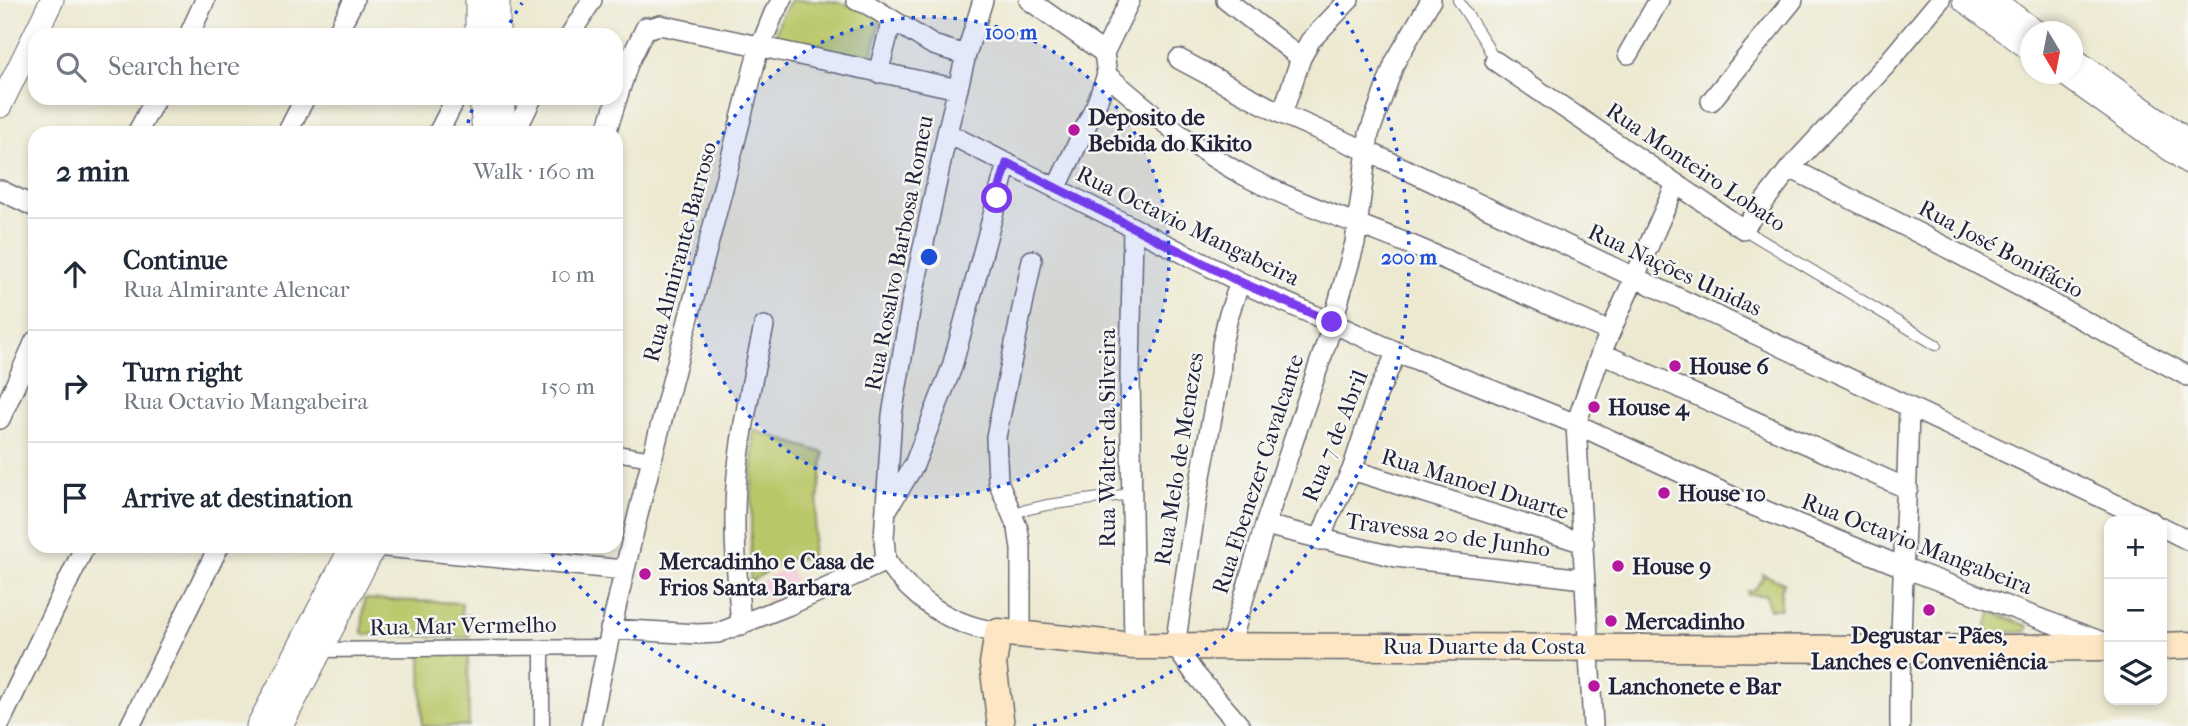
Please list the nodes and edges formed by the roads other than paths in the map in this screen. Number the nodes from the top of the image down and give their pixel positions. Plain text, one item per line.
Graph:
1 (52, 0) edge
2 (205, 0) edge
3 (354, 0) edge
4 (477, 0) edge
5 (499, 0) edge
6 (592, 0) edge
7 (782, 0) edge
8 (856, 0) edge
9 (983, 0) edge
10 (1028, 0) edge
11 (1130, 0) edge
12 (1226, 0) edge
13 (1349, 0) edge
14 (1431, 0) edge
15 (1458, 0) edge
16 (1660, 0) edge
17 (1793, 0) edge
18 (1940, 0) edge
19 (1964, 0) edge
20 (1993, 0) edge
21 (892, 20) junction
22 (2021, 21) edge
23 (38, 28) edge
24 (192, 28) edge
25 (340, 28) edge
26 (477, 28) edge
27 (498, 28) edge
28 (574, 28) edge
29 (2020, 41) edge
30 (760, 48) junction
31 (28, 49) edge
32 (1104, 53) junction
33 (1628, 54) dead end
34 (966, 55) junction
35 (1301, 58) junction
36 (1180, 59) dead end
37 (1495, 61) joint
38 (2083, 65) edge
39 (878, 73) junction
40 (1107, 75) junction
41 (623, 80) edge
42 (2079, 84) edge
43 (958, 89) junction
44 (1711, 101) dead end
45 (152, 105) edge
46 (301, 105) edge
47 (452, 105) edge
48 (482, 105) edge
49 (503, 105) edge
50 (529, 105) edge
51 (615, 105) edge
52 (0, 106) edge
53 (1282, 114) junction
54 (141, 126) edge
55 (291, 126) edge
56 (442, 126) edge
57 (483, 126) edge
58 (504, 126) edge
59 (519, 126) edge
60 (608, 126) edge
61 (947, 133) junction
62 (2188, 141) edge
63 (1367, 151) junction
64 (2188, 162) edge
65 (1007, 163) junction
66 (1790, 168) junction
67 (1676, 184) junction
68 (1056, 189) junction
69 (0, 190) edge
70 (28, 204) edge
71 (1358, 223) junction
72 (1133, 229) junction
73 (1743, 229) junction
74 (1032, 260) dead end
75 (1635, 279) junction
76 (1240, 282) junction
77 (1332, 322) junction
78 (764, 326) dead end
79 (1610, 332) junction
80 (1936, 345) dead end
81 (1397, 352) junction
82 (1601, 352) junction
83 (28, 357) edge
84 (2188, 376) edge
85 (1909, 407) junction
86 (0, 419) edge
87 (1576, 424) junction
88 (623, 454) edge
89 (652, 459) junction
90 (1352, 470) junction
91 (1908, 489) junction
92 (1131, 495) junction
93 (885, 512) junction
94 (1012, 513) junction
95 (2140, 516) edge
96 (1265, 525) junction
97 (2167, 530) edge
98 (1320, 540) junction
99 (2188, 540) edge
100 (1584, 544) junction
101 (82, 553) edge
102 (216, 553) edge
103 (348, 553) edge
104 (371, 553) edge
105 (448, 553) edge
106 (886, 561) junction
107 (1905, 568) junction
108 (624, 570) junction
109 (1584, 579) junction
110 (741, 625) junction
111 (1009, 634) junction
112 (608, 638) junction
113 (2104, 643) edge
114 (2104, 645) edge
115 (2188, 645) edge
116 (1134, 646) junction
117 (1175, 646) junction
118 (1230, 646) junction
119 (1587, 646) junction
120 (2167, 646) edge
121 (541, 648) junction
122 (1899, 649) junction
123 (320, 650) junction
124 (0, 723) edge
125 (130, 726) edge
126 (258, 726) edge
127 (281, 726) edge
128 (542, 726) edge
129 (592, 726) edge
130 (1001, 726) edge
131 (1240, 726) edge
132 (1593, 726) edge
133 (1900, 726) edge

1 - 23 street
2 - 24 street
3 - 25 street
4 - 26 street
5 - 27 street
6 - 28 street
7 - 30 street, Rua Almirante Barroso
8 - 21 street
9 - 34 street, Rua Rosalvo Barbosa Romeu
10 - 32 street
11 - 32 street
12 - 35 street
13 - 35 street
14 - 63 street, Rua Ebenezer Cavalcante
15 - 37 lane, Rua Monteiro Lobato
16 - 33 street
17 - 44 street
18 - 66 street
19 - 29 street
20 - 22 street
21 - 34 street
21 - 39 street
30 - 39 street
30 - 41 street
30 - 89 street, Rua Almirante Barroso
31 - 52 street
32 - 40 street
34 - 43 street, Rua Rosalvo Barbosa Romeu
35 - 53 street
36 - 53 street, Rua Nações Unidas
37 - 67 street, Rua Monteiro Lobato
38 - 62 street
39 - 43 street
40 - 68 street
40 - 71 street
42 - 64 street
43 - 61 street, Rua Rosalvo Barbosa Romeu
45 - 54 street
46 - 55 street
47 - 56 street
48 - 57 street
49 - 58 street
50 - 59 street
51 - 60 street
53 - 63 street, Rua Nações Unidas
61 - 65 street, Rua Octavio Mangabeira
61 - 93 street, Rua Rosalvo Barbosa Romeu
63 - 71 street, Rua Ebenezer Cavalcante
63 - 75 street, Rua Nações Unidas
65 - 68 street, Rua Octavio Mangabeira
65 - 93 street
66 - 73 street
66 - 84 street, Rua José Bonifácio
67 - 73 street, Rua Monteiro Lobato
67 - 75 street
68 - 72 street, Rua Octavio Mangabeira
69 - 70 street
71 - 77 street, Rua Ebenezer Cavalcante
71 - 79 street
72 - 76 street, Rua Octavio Mangabeira
72 - 92 street, Rua Walter da Silveira
73 - 80 lane, Rua Monteiro Lobato
74 - 94 street
75 - 79 street
75 - 85 street, Rua Nações Unidas
76 - 77 street, Rua Octavio Mangabeira
76 - 117 street, Rua Melo de Menezes
77 - 81 street, Rua Octavio Mangabeira
77 - 96 street, Rua Ebenezer Cavalcante
78 - 110 street
79 - 82 street
81 - 87 street, Rua Octavio Mangabeira
81 - 90 street, Rua 7 de Abril
82 - 87 street
82 - 91 street
83 - 86 street
85 - 91 street
85 - 95 street, Rua Nações Unidas
87 - 100 street
87 - 107 street, Rua Octavio Mangabeira
88 - 89 street
89 - 108 street, Rua Almirante Barroso
90 - 98 street, Rua 7 de Abril
90 - 100 street, Rua Manoel Duarte
91 - 107 street
92 - 94 lane
92 - 116 street, Rua Walter da Silveira
93 - 106 street, Rua Rosalvo Barbosa Romeu
94 - 111 street
96 - 98 street, Travessa 20 de Junho
96 - 118 street, Rua Ebenezer Cavalcante
97 - 99 street
98 - 109 street, Travessa 20 de Junho
100 - 109 street
101 - 124 street
102 - 125 street
103 - 126 street
104 - 123 street
105 - 108 street
106 - 110 street
106 - 111 street, Rua Duarte da Costa
107 - 113 street, Rua Octavio Mangabeira
107 - 122 street
108 - 112 street, Rua Almirante Barroso
109 - 119 street
110 - 112 street
111 - 116 main road, Rua Duarte da Costa
111 - 130 main road
112 - 121 street, Rua Mar Vermelho
112 - 129 street, Rua Almirante Barroso
114 - 122 main road, Rua Duarte da Costa
115 - 120 main road
116 - 117 main road, Rua Duarte da Costa
117 - 118 main road, Rua Duarte da Costa
117 - 131 street
118 - 119 main road, Rua Duarte da Costa
119 - 122 main road, Rua Duarte da Costa
119 - 132 street
121 - 123 street, Rua Mar Vermelho
121 - 128 street
122 - 133 street
123 - 127 street

